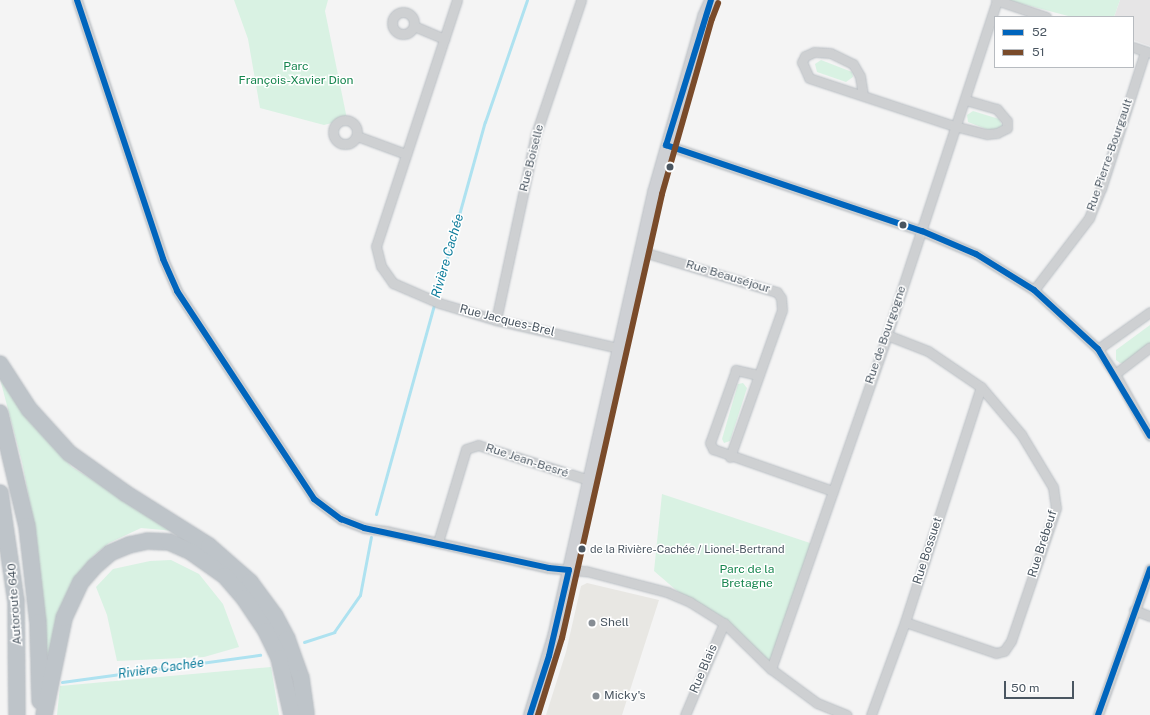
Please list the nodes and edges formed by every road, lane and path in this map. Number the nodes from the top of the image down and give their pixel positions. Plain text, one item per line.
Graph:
1 (76, 0) edge
2 (457, 0) edge
3 (582, 0) edge
4 (710, 0) edge
5 (997, 0) edge
6 (1043, 16) edge
7 (414, 26) dead end
8 (444, 38) junction
9 (1134, 47) edge
10 (1147, 52) edge
11 (863, 95) junction
12 (965, 100) junction
13 (954, 126) junction
14 (356, 136) dead end
15 (666, 145) junction
16 (406, 154) junction
17 (922, 231) junction
18 (640, 250) junction
19 (1034, 290) junction
20 (1150, 312) edge
21 (496, 320) junction
22 (887, 335) junction
23 (618, 348) junction
24 (1150, 348) edge
25 (1098, 349) junction
26 (0, 364) edge
27 (1115, 374) junction
28 (758, 375) junction
29 (981, 386) junction
30 (0, 413) edge
31 (1150, 436) edge
32 (730, 457) junction
33 (589, 480) junction
34 (833, 491) junction
35 (0, 493) edge
36 (438, 542) junction
37 (1150, 568) edge
38 (569, 570) junction
39 (1134, 610) junction
40 (1150, 616) edge
41 (905, 622) junction
42 (724, 623) junction
43 (772, 669) junction
44 (1102, 714) edge
45 (17, 715) edge
46 (40, 715) edge
47 (44, 715) edge
48 (292, 715) edge
49 (306, 715) edge
50 (530, 715) edge
51 (685, 715) edge
52 (847, 715) edge
53 (871, 715) edge

1 - 36 street
2 - 8 street, Rue Jacques-Brel
3 - 21 street, Rue Boiselle
4 - 15 street
5 - 6 street
5 - 12 street, Rue de Bourgogne
7 - 8 street
8 - 16 street, Rue Jacques-Brel
9 - 10 street
10 - 19 street, Rue Pierre-Bourgault
11 - 11 street
11 - 13 street
12 - 13 street, Rue de Bourgogne
12 - 13 street
13 - 17 street, Rue de Bourgogne
14 - 16 street
15 - 17 street
15 - 18 street
16 - 21 street, Rue Jacques-Brel
17 - 19 street
17 - 22 street, Rue de Bourgogne
18 - 23 street
18 - 28 street, Rue Beauséjour
19 - 25 street
20 - 25 street
21 - 23 street, Rue Jacques-Brel
22 - 29 street, Rue Brébeuf
22 - 34 street, Rue de Bourgogne
23 - 33 street
24 - 27 street
25 - 27 street
26 - 49 highway
27 - 31 street
28 - 32 street, Rue Beauséjour
28 - 32 street
29 - 41 street, Rue Bossuet
29 - 41 street, Rue Brébeuf
30 - 46 highway
32 - 34 street
33 - 36 street, Rue Jean-Besré
33 - 38 street
34 - 43 street, Rue de Bourgogne
35 - 45 highway, Autoroute 640
36 - 38 street
37 - 39 street
38 - 42 street
38 - 50 street
39 - 40 street
39 - 44 street
41 - 53 street, Rue Bossuet
42 - 43 street
42 - 51 street, Rue Blais
43 - 52 street
47 - 48 highway

